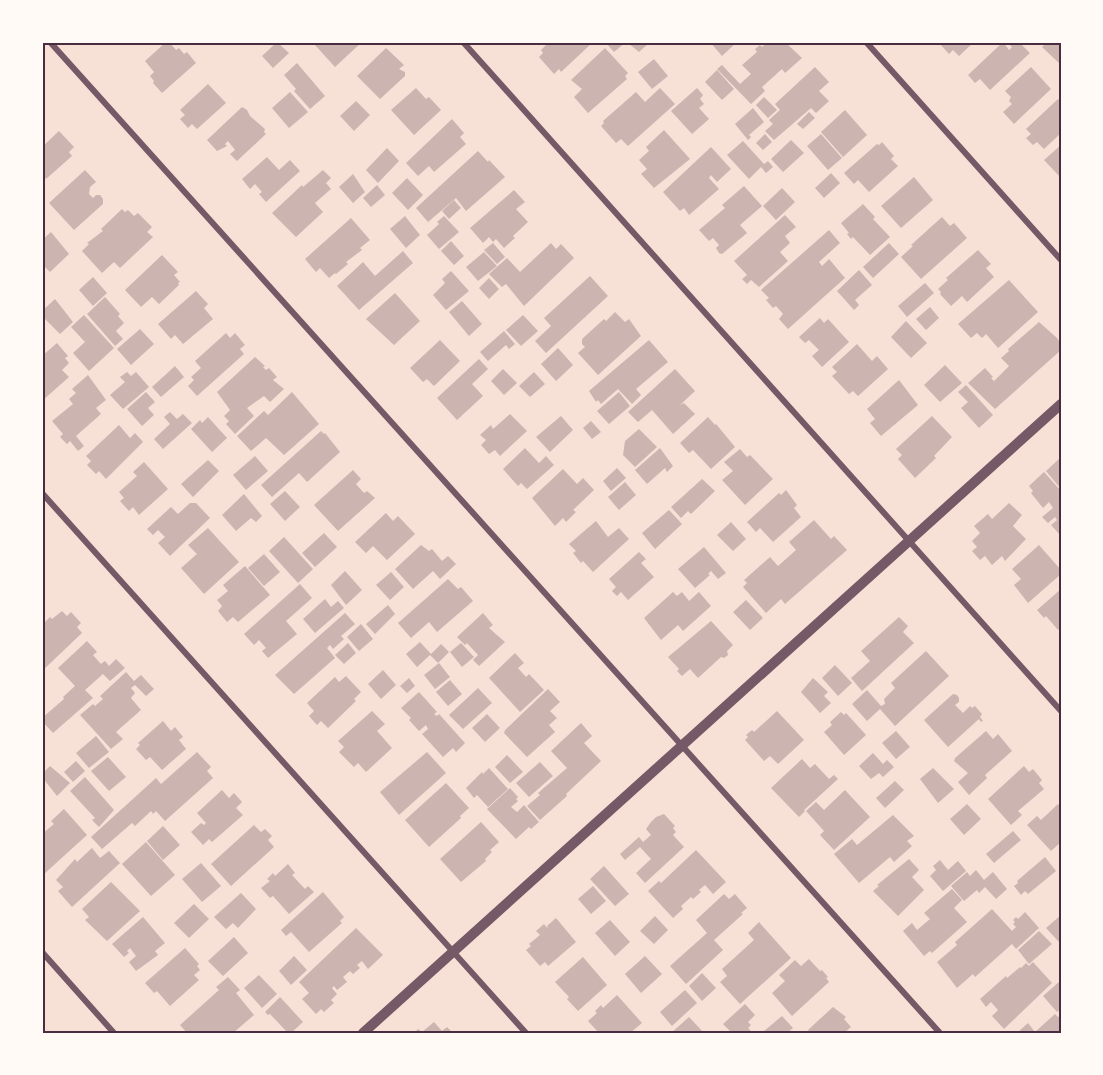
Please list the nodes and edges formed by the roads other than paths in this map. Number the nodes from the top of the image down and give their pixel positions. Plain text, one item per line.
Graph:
1 (51, 42) edge
2 (463, 42) edge
3 (866, 42) edge
4 (1061, 260) edge
5 (1061, 404) edge
6 (42, 493) edge
7 (909, 540) junction
8 (1061, 711) edge
9 (683, 746) junction
10 (42, 952) edge
11 (452, 952) junction
12 (114, 1033) edge
13 (363, 1033) edge
14 (526, 1033) edge
15 (940, 1033) edge

1 - 9 street
2 - 7 street
3 - 4 street
5 - 7 street
6 - 11 street
7 - 8 street
7 - 9 street
9 - 11 street
9 - 15 street
10 - 12 street
11 - 13 street
11 - 14 street

